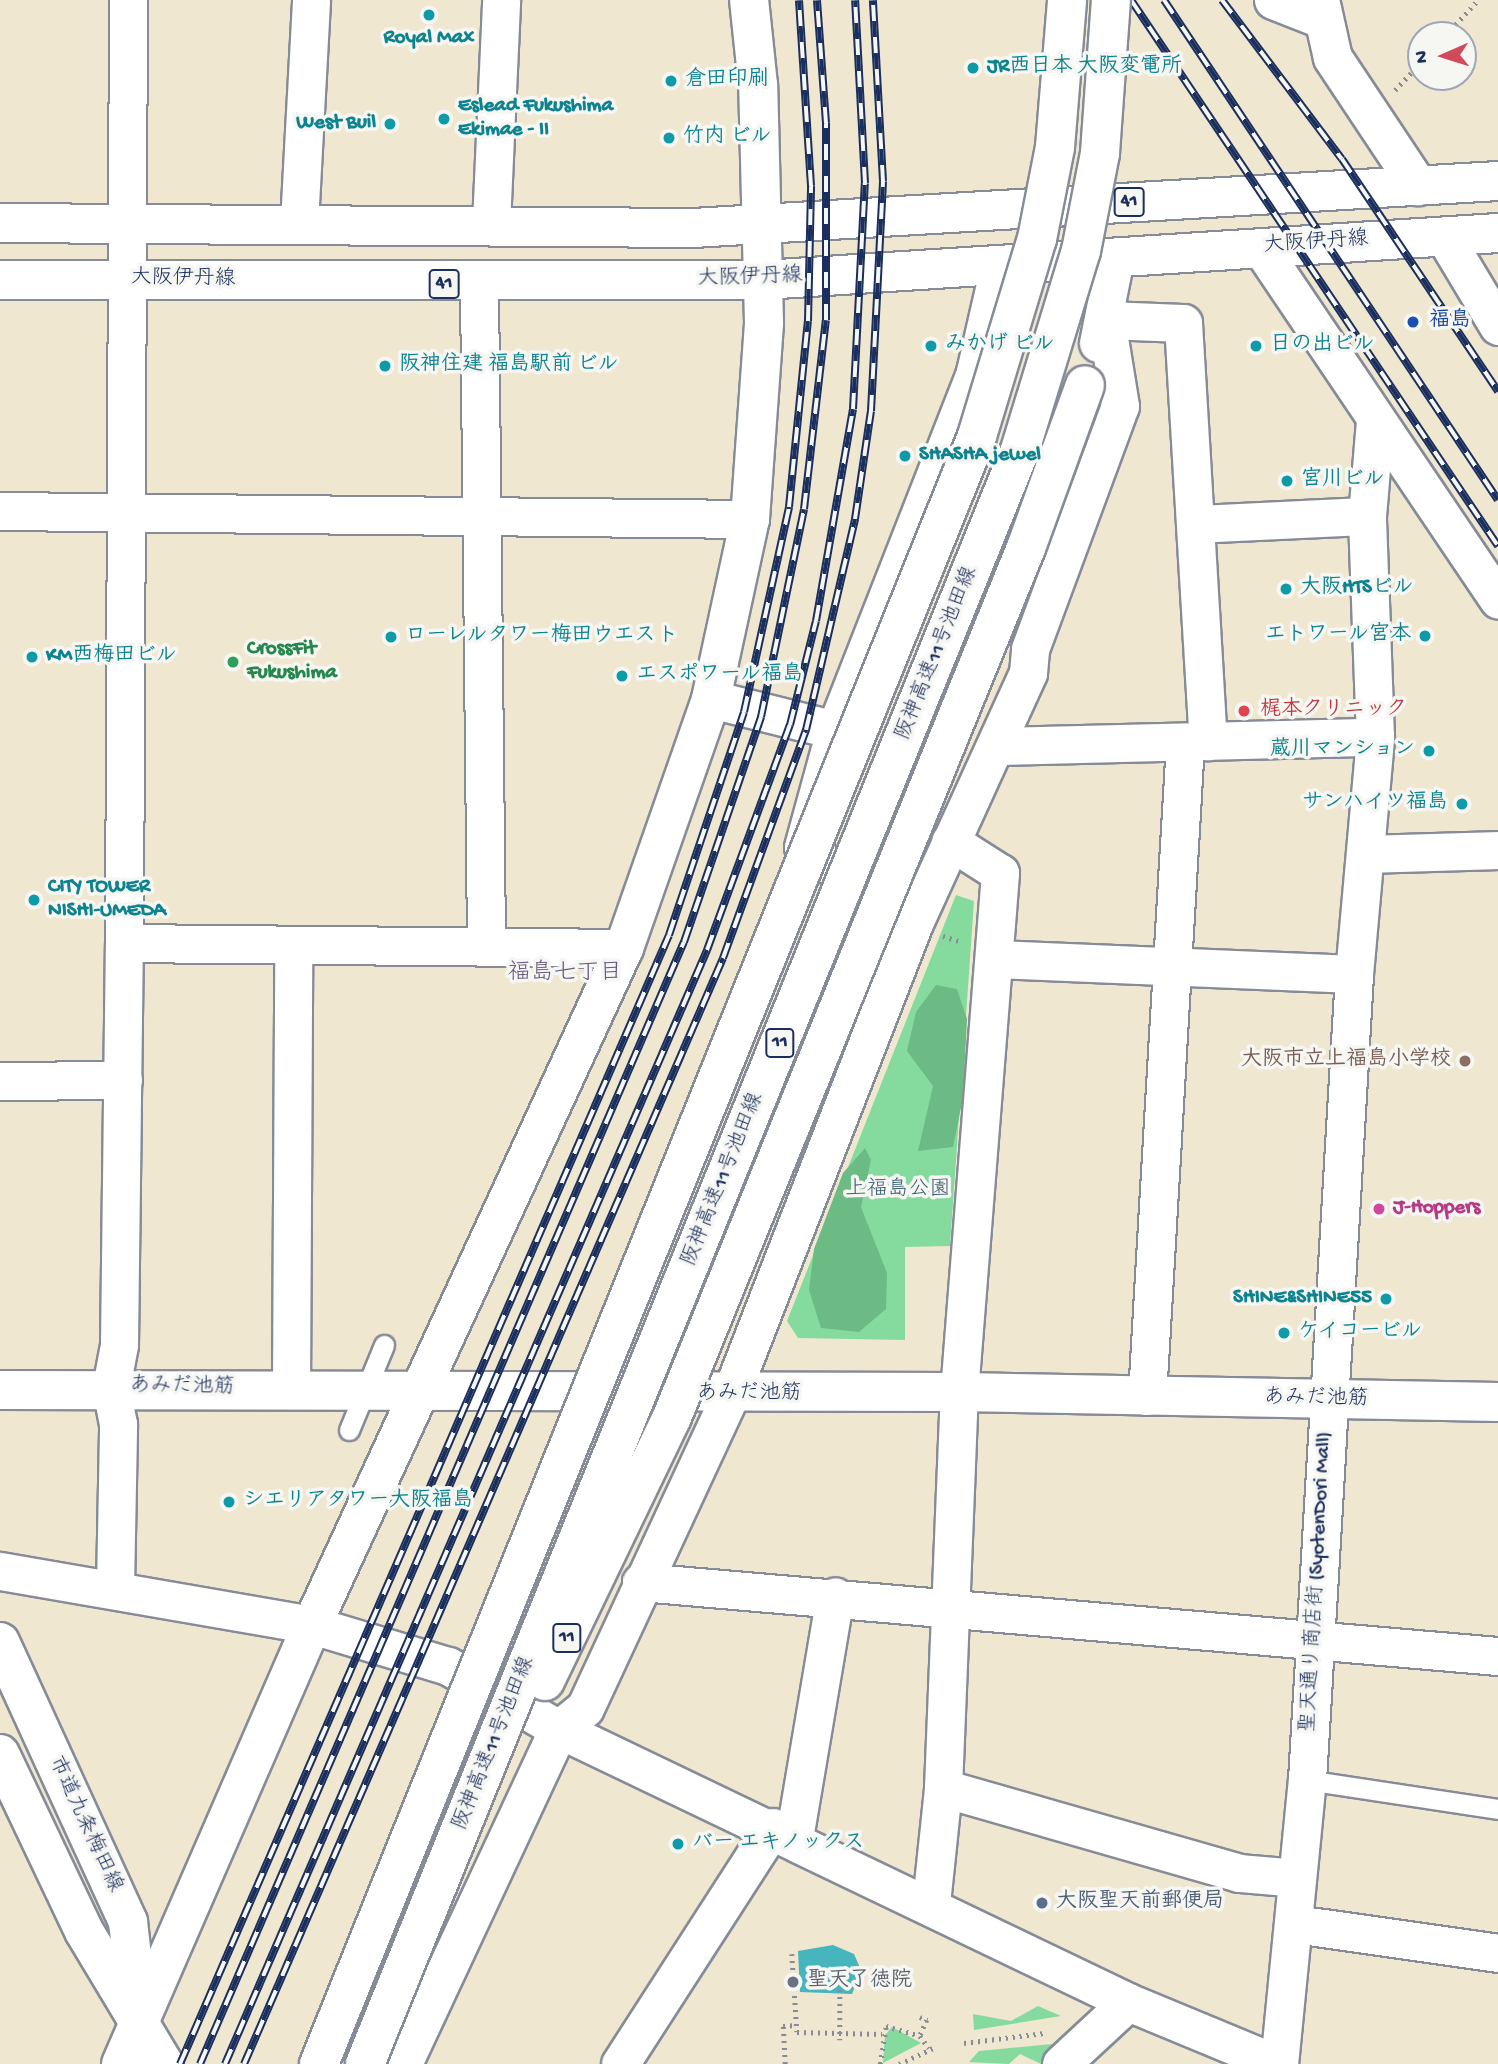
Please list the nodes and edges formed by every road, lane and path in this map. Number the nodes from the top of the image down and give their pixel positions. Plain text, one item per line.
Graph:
1 (128, 0) edge
2 (311, 0) edge
3 (501, 0) edge
4 (749, 0) edge
5 (1067, 0) edge
6 (1111, 0) edge
7 (1273, 0) edge
8 (1478, 0) edge
9 (1321, 9) edge
10 (1459, 21) edge
11 (1407, 78) edge
12 (1395, 91) dead end
13 (1498, 181) edge
14 (1418, 186) junction
15 (0, 223) edge
16 (299, 223) junction
17 (127, 224) junction
18 (491, 224) junction
19 (761, 225) junction
20 (1498, 233) edge
21 (1444, 236) junction
22 (1261, 248) junction
23 (1115, 258) junction
24 (999, 267) junction
25 (125, 279) junction
26 (0, 280) edge
27 (763, 280) junction
28 (479, 285) junction
29 (1106, 320) junction
30 (1498, 326) edge
31 (1085, 386) joint
32 (1375, 421) junction
33 (0, 511) edge
34 (127, 511) junction
35 (482, 514) junction
36 (1367, 516) junction
37 (750, 519) junction
38 (1196, 524) junction
39 (1498, 600) edge
40 (711, 699) junction
41 (835, 730) junction
42 (1375, 737) junction
43 (1196, 741) junction
44 (998, 746) junction
45 (950, 842) junction
46 (1498, 850) edge
47 (1367, 854) junction
48 (927, 929) junction
49 (124, 943) junction
50 (293, 945) junction
51 (486, 945) junction
52 (624, 948) junction
53 (982, 951) junction
54 (1171, 968) junction
55 (1354, 974) junction
56 (123, 1080) junction
57 (0, 1081) edge
58 (384, 1345) dead end
59 (111, 1387) junction
60 (0, 1390) edge
61 (291, 1390) junction
62 (367, 1391) junction
63 (419, 1392) junction
64 (958, 1392) junction
65 (730, 1395) junction
66 (1147, 1396) junction
67 (1328, 1401) junction
68 (1498, 1402) edge
69 (349, 1430) dead end
70 (0, 1571) edge
71 (640, 1582) junction
72 (115, 1587) junction
73 (835, 1596) junction
74 (952, 1613) junction
75 (312, 1625) junction
76 (1314, 1639) junction
77 (0, 1642) edge
78 (1498, 1656) edge
79 (559, 1729) junction
80 (0, 1754) edge
81 (1307, 1780) junction
82 (943, 1788) junction
83 (1498, 1809) edge
84 (783, 1832) junction
85 (451, 1852) junction
86 (1297, 1878) junction
87 (931, 1903) junction
88 (1295, 1924) junction
89 (1498, 1953) edge
90 (792, 1954) dead end
91 (840, 1976) dead end
92 (1128, 2002) junction
93 (139, 2017) junction
94 (920, 2017) dead end
95 (796, 2025) junction
96 (882, 2034) junction
97 (920, 2036) junction
98 (840, 2037) junction
99 (964, 2043) dead end
100 (1060, 2048) edge
101 (121, 2064) edge
102 (164, 2064) edge
103 (320, 2064) edge
104 (365, 2064) edge
105 (403, 2064) edge
106 (620, 2064) edge
107 (785, 2064) edge
108 (880, 2064) edge
109 (899, 2064) edge
110 (1279, 2064) edge

1 - 17 street
2 - 16 street
3 - 18 street
4 - 19 main road
5 - 103 main road, 阪神高速11号池田線 / 11, bridge
6 - 85 main road, 阪神高速11号池田線 / 11, bridge
7 - 9 street
8 - 10 path
9 - 14 main road
11 - 12 path
13 - 14 main road, 41
14 - 19 main road, 41
15 - 17 main road, 41
16 - 17 main road, 41
16 - 18 main road, 41
17 - 25 street
18 - 19 main road, 41
19 - 27 main road
20 - 21 main road, 大阪伊丹線 / 41
21 - 22 main road, 大阪伊丹線 / 41
21 - 30 street
22 - 23 main road, 大阪伊丹線 / 41
22 - 32 street
23 - 24 main road, 大阪伊丹線 / 41
23 - 29 street
24 - 27 main road, 大阪伊丹線 / 41
24 - 41 street
25 - 26 main road, 大阪伊丹線 / 41
25 - 28 main road, 大阪伊丹線 / 41
25 - 34 street
27 - 28 main road, 大阪伊丹線 / 41
27 - 37 main road
28 - 35 street
29 - 31 street
29 - 38 street
29 - 44 street
31 - 85 main road, 11, bridge
32 - 36 street
32 - 39 street
33 - 34 street
34 - 35 street
34 - 49 street
35 - 37 street
35 - 51 street
36 - 38 street
36 - 42 street
37 - 40 main road
38 - 43 street
40 - 41 street
40 - 52 main road
41 - 48 street
42 - 43 street
42 - 47 street
43 - 44 street
43 - 54 street
44 - 45 street
45 - 48 street
45 - 53 street
46 - 47 street
47 - 55 street, 聖天通り商店街 (SyotenDori Mall)
48 - 53 path
48 - 65 street
49 - 50 street
49 - 56 street
50 - 51 street
50 - 61 street
51 - 52 street
52 - 63 main road
53 - 54 street
53 - 64 street
54 - 55 street
54 - 66 street
55 - 67 street, 聖天通り商店街 (SyotenDori Mall)
56 - 57 street
56 - 59 street
58 - 62 lane
59 - 60 main road, あみだ池筋
59 - 61 main road, あみだ池筋
59 - 72 street
61 - 62 main road, あみだ池筋
62 - 63 main road, あみだ池筋
62 - 69 lane
63 - 65 main road, あみだ池筋
63 - 75 main road
64 - 65 main road, あみだ池筋
64 - 66 main road, あみだ池筋
64 - 74 street
65 - 71 street
66 - 67 main road, あみだ池筋
67 - 68 main road, あみだ池筋
67 - 76 street, 聖天通り商店街 (SyotenDori Mall)
70 - 72 street
71 - 73 street
71 - 79 street
72 - 75 street
73 - 74 street
73 - 84 street
74 - 76 street
74 - 82 street
75 - 79 street
75 - 93 main road
76 - 78 street
76 - 81 street, 聖天通り商店街 (SyotenDori Mall)
77 - 93 main road, 市道九条梅田線
79 - 84 street
79 - 105 main road
80 - 93 main road, 市道九条梅田線
81 - 83 lane
81 - 86 street, 聖天通り商店街 (SyotenDori Mall)
82 - 86 street
82 - 87 street
84 - 87 street
84 - 106 street
85 - 104 main road, 阪神高速11号池田線 / 11, bridge
86 - 88 street, 聖天通り商店街 (SyotenDori Mall)
87 - 92 street
88 - 89 street
88 - 110 street, 聖天通り商店街 (SyotenDori Mall)
90 - 95 path
91 - 98 path
92 - 100 street
92 - 110 street
93 - 101 main road
93 - 102 main road, 市道九条梅田線
94 - 97 path
95 - 98 path
95 - 107 path
96 - 97 path
96 - 98 path
96 - 108 path
97 - 109 path
99 - 100 path

